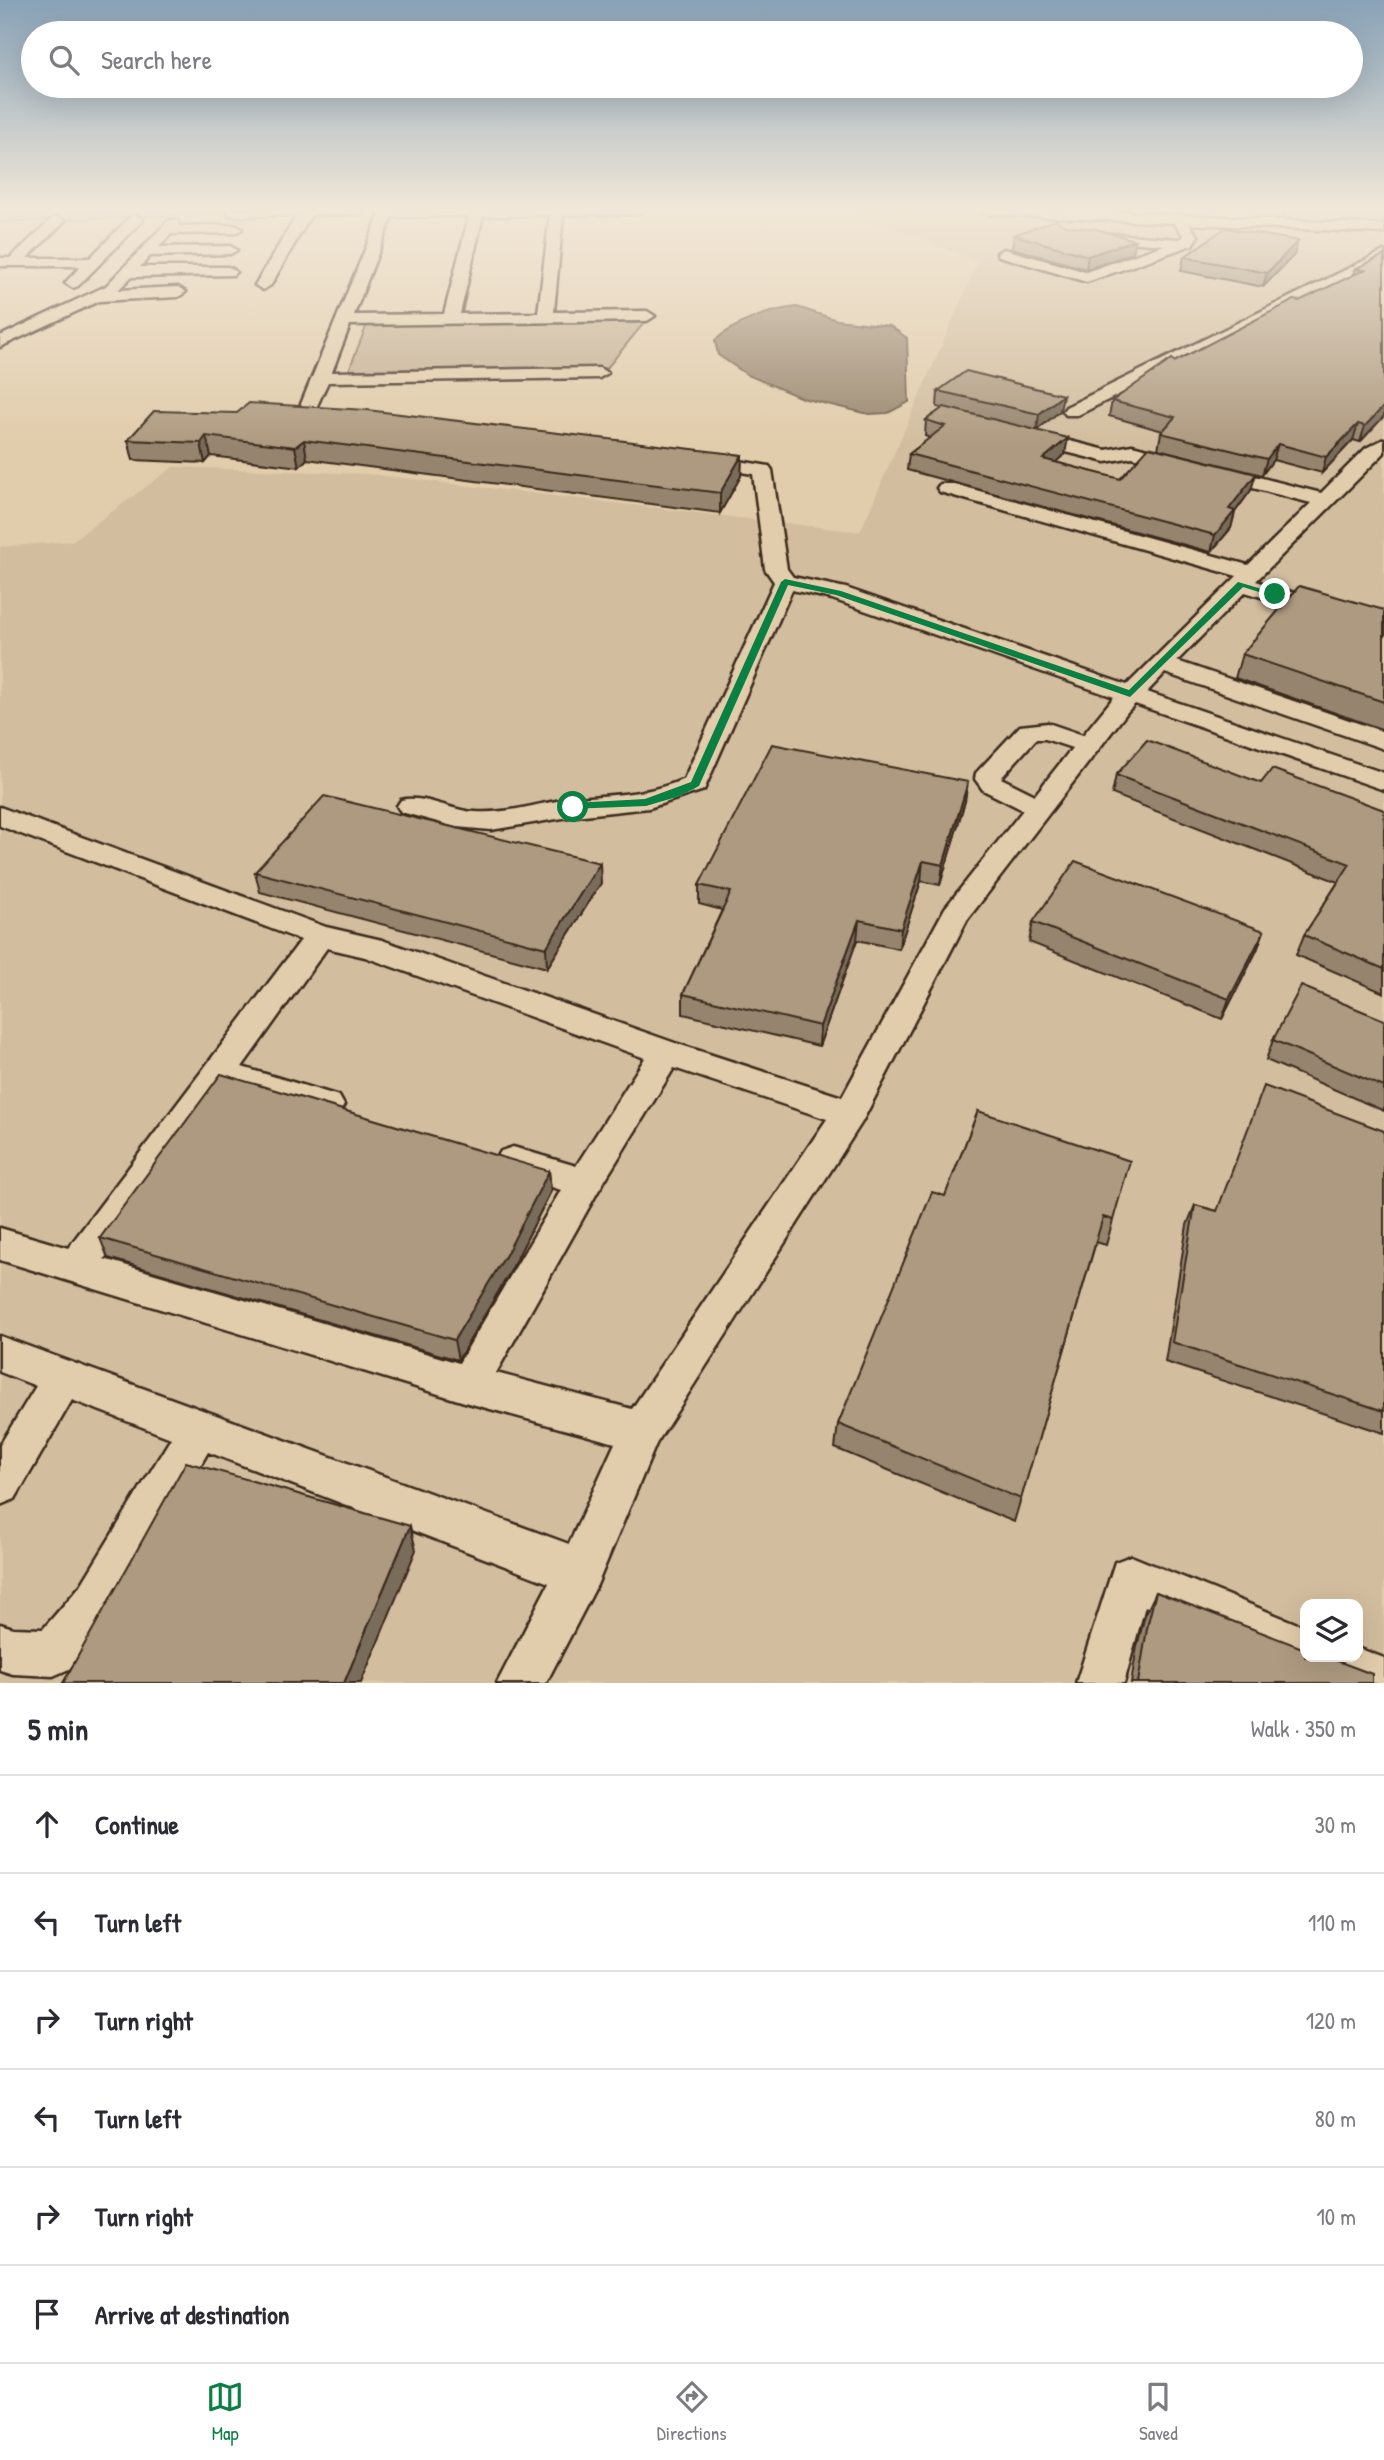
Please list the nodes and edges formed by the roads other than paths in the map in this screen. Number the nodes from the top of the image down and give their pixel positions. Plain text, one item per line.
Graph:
1 (111, 289) edge
2 (356, 289) edge
3 (458, 289) edge
4 (549, 289) edge
5 (1317, 289) edge
6 (178, 292) dead end
7 (89, 298) junction
8 (647, 316) dead end
9 (546, 317) junction
10 (451, 318) junction
11 (344, 320) junction
12 (0, 342) edge
13 (600, 373) dead end
14 (321, 377) junction
15 (1072, 411) dead end
16 (293, 417) edge
17 (1014, 433) edge
18 (1384, 445) edge
19 (678, 458) edge
20 (947, 488) dead end
21 (1324, 500) junction
22 (1246, 578) junction
23 (1308, 578) dead end
24 (785, 582) junction
25 (1289, 598) junction
26 (1384, 628) edge
27 (1161, 664) junction
28 (1125, 700) junction
29 (1384, 741) edge
30 (1088, 744) junction
31 (1384, 782) edge
32 (1384, 803) edge
33 (411, 806) dead end
34 (1039, 807) junction
35 (0, 816) edge
36 (320, 936) junction
37 (666, 1053) junction
38 (219, 1073) junction
39 (849, 1113) junction
40 (363, 1116) edge
41 (480, 1151) edge
42 (584, 1183) junction
43 (0, 1244) edge
44 (77, 1266) junction
45 (0, 1354) edge
46 (64, 1378) junction
47 (468, 1384) junction
48 (199, 1429) junction
49 (641, 1431) junction
50 (0, 1484) edge
51 (581, 1569) junction
52 (0, 1647) edge
53 (1300, 1648) edge
54 (1334, 1662) edge
55 (1384, 1682) edge
56 (521, 1683) edge
57 (1100, 1683) edge

1 - 7 street
2 - 11 street
3 - 10 street
4 - 9 street
5 - 15 street
6 - 7 street
7 - 12 street
8 - 9 street
9 - 10 street
10 - 11 street
11 - 14 street
13 - 14 street
14 - 16 street
17 - 21 street
18 - 21 street
19 - 24 street
20 - 22 street
21 - 22 street
22 - 25 street
22 - 27 street
23 - 25 street
24 - 28 street
24 - 33 street
25 - 26 street
27 - 28 street
27 - 29 street
28 - 30 street
28 - 31 street
28 - 32 street
30 - 34 street
30 - 34 street
34 - 39 street
35 - 36 street
36 - 37 street
36 - 38 street
37 - 39 street
37 - 42 street
38 - 40 street
38 - 44 street
39 - 49 street
41 - 42 street
42 - 47 street
43 - 44 street
44 - 47 street
45 - 46 street
46 - 48 street
46 - 50 street
47 - 49 street
48 - 51 street
48 - 52 street
49 - 51 street
51 - 56 street
53 - 57 street
54 - 55 street

